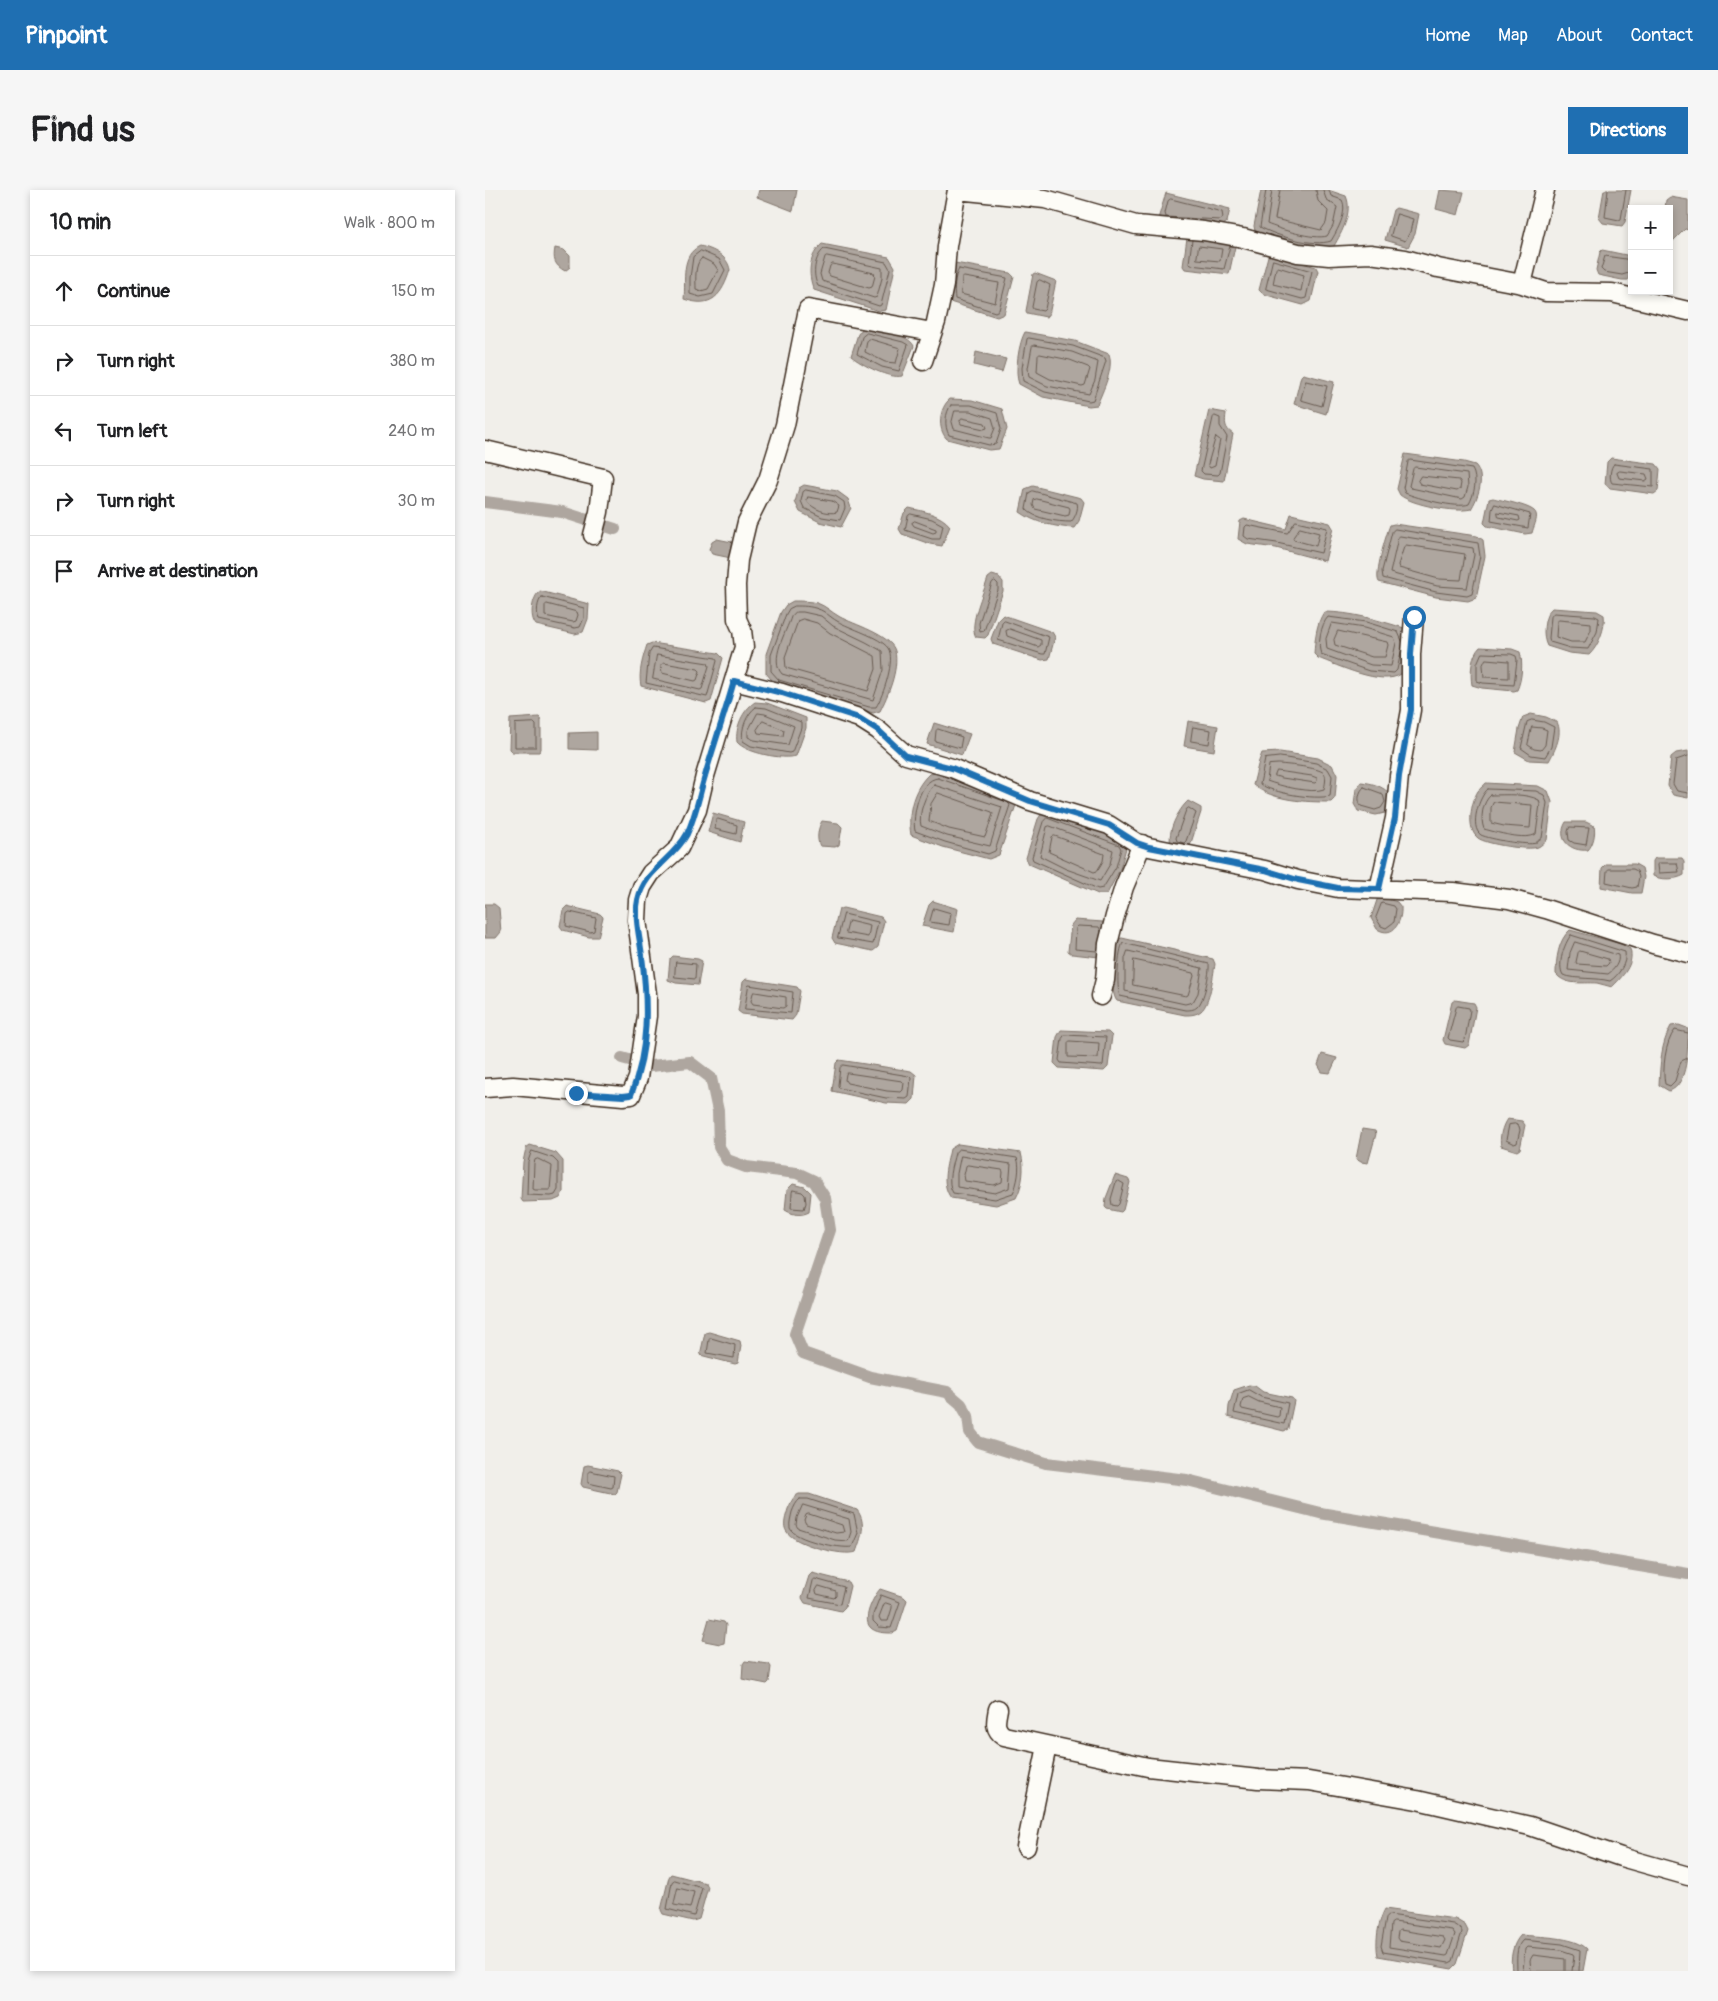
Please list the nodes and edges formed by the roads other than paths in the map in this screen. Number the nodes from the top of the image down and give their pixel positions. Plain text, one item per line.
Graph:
1 (1545, 190) edge
2 (1522, 284) junction
3 (1688, 311) edge
4 (932, 332) junction
5 (923, 361) dead end
6 (485, 450) edge
7 (593, 535) dead end
8 (1414, 617) dead end
9 (734, 681) junction
10 (1142, 844) junction
11 (1379, 889) junction
12 (1688, 952) edge
13 (1101, 996) dead end
14 (485, 1088) edge
15 (998, 1709) dead end
16 (1047, 1746) junction
17 (1026, 1847) dead end
18 (1688, 1876) edge

1 - 2 street
2 - 3 street
2 - 4 street
4 - 5 street
4 - 9 street
6 - 7 street
8 - 11 street
9 - 10 street
9 - 14 street
10 - 11 street
10 - 13 street
11 - 12 street
15 - 16 street
16 - 17 street
16 - 18 street

